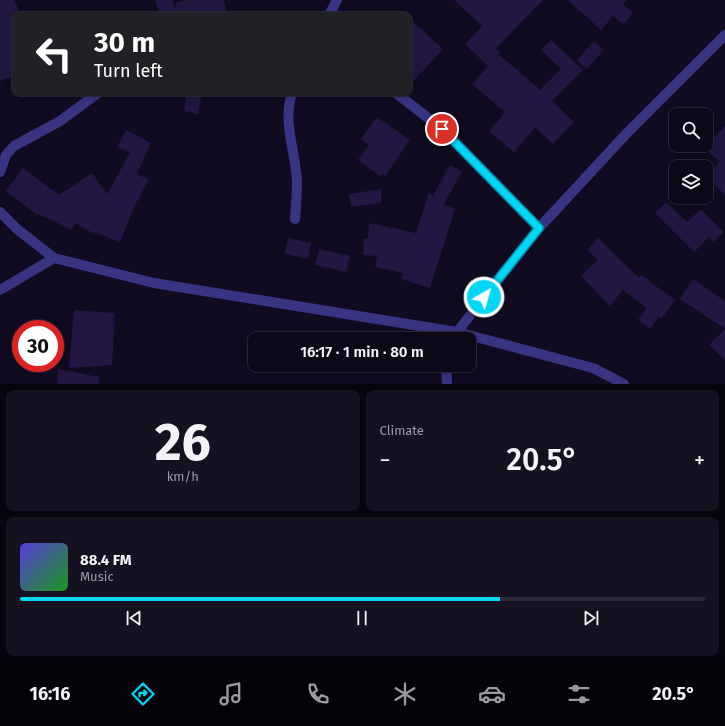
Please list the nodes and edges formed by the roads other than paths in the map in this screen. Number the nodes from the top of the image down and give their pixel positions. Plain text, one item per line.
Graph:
1 (337, 0) edge
2 (331, 12) edge
3 (725, 35) edge
4 (94, 96) edge
5 (291, 96) edge
6 (400, 96) edge
7 (0, 172) edge
8 (0, 212) edge
9 (295, 219) dead end
10 (539, 228) junction
11 (54, 258) junction
12 (0, 290) edge
13 (433, 332) edge
14 (457, 332) edge
15 (476, 337) edge
16 (446, 372) edge
17 (447, 384) edge
18 (624, 384) edge

1 - 2 street
3 - 10 street
4 - 7 street
5 - 9 street
6 - 10 street
8 - 11 street
10 - 14 street
11 - 12 street
11 - 13 street
15 - 18 street
16 - 17 street

